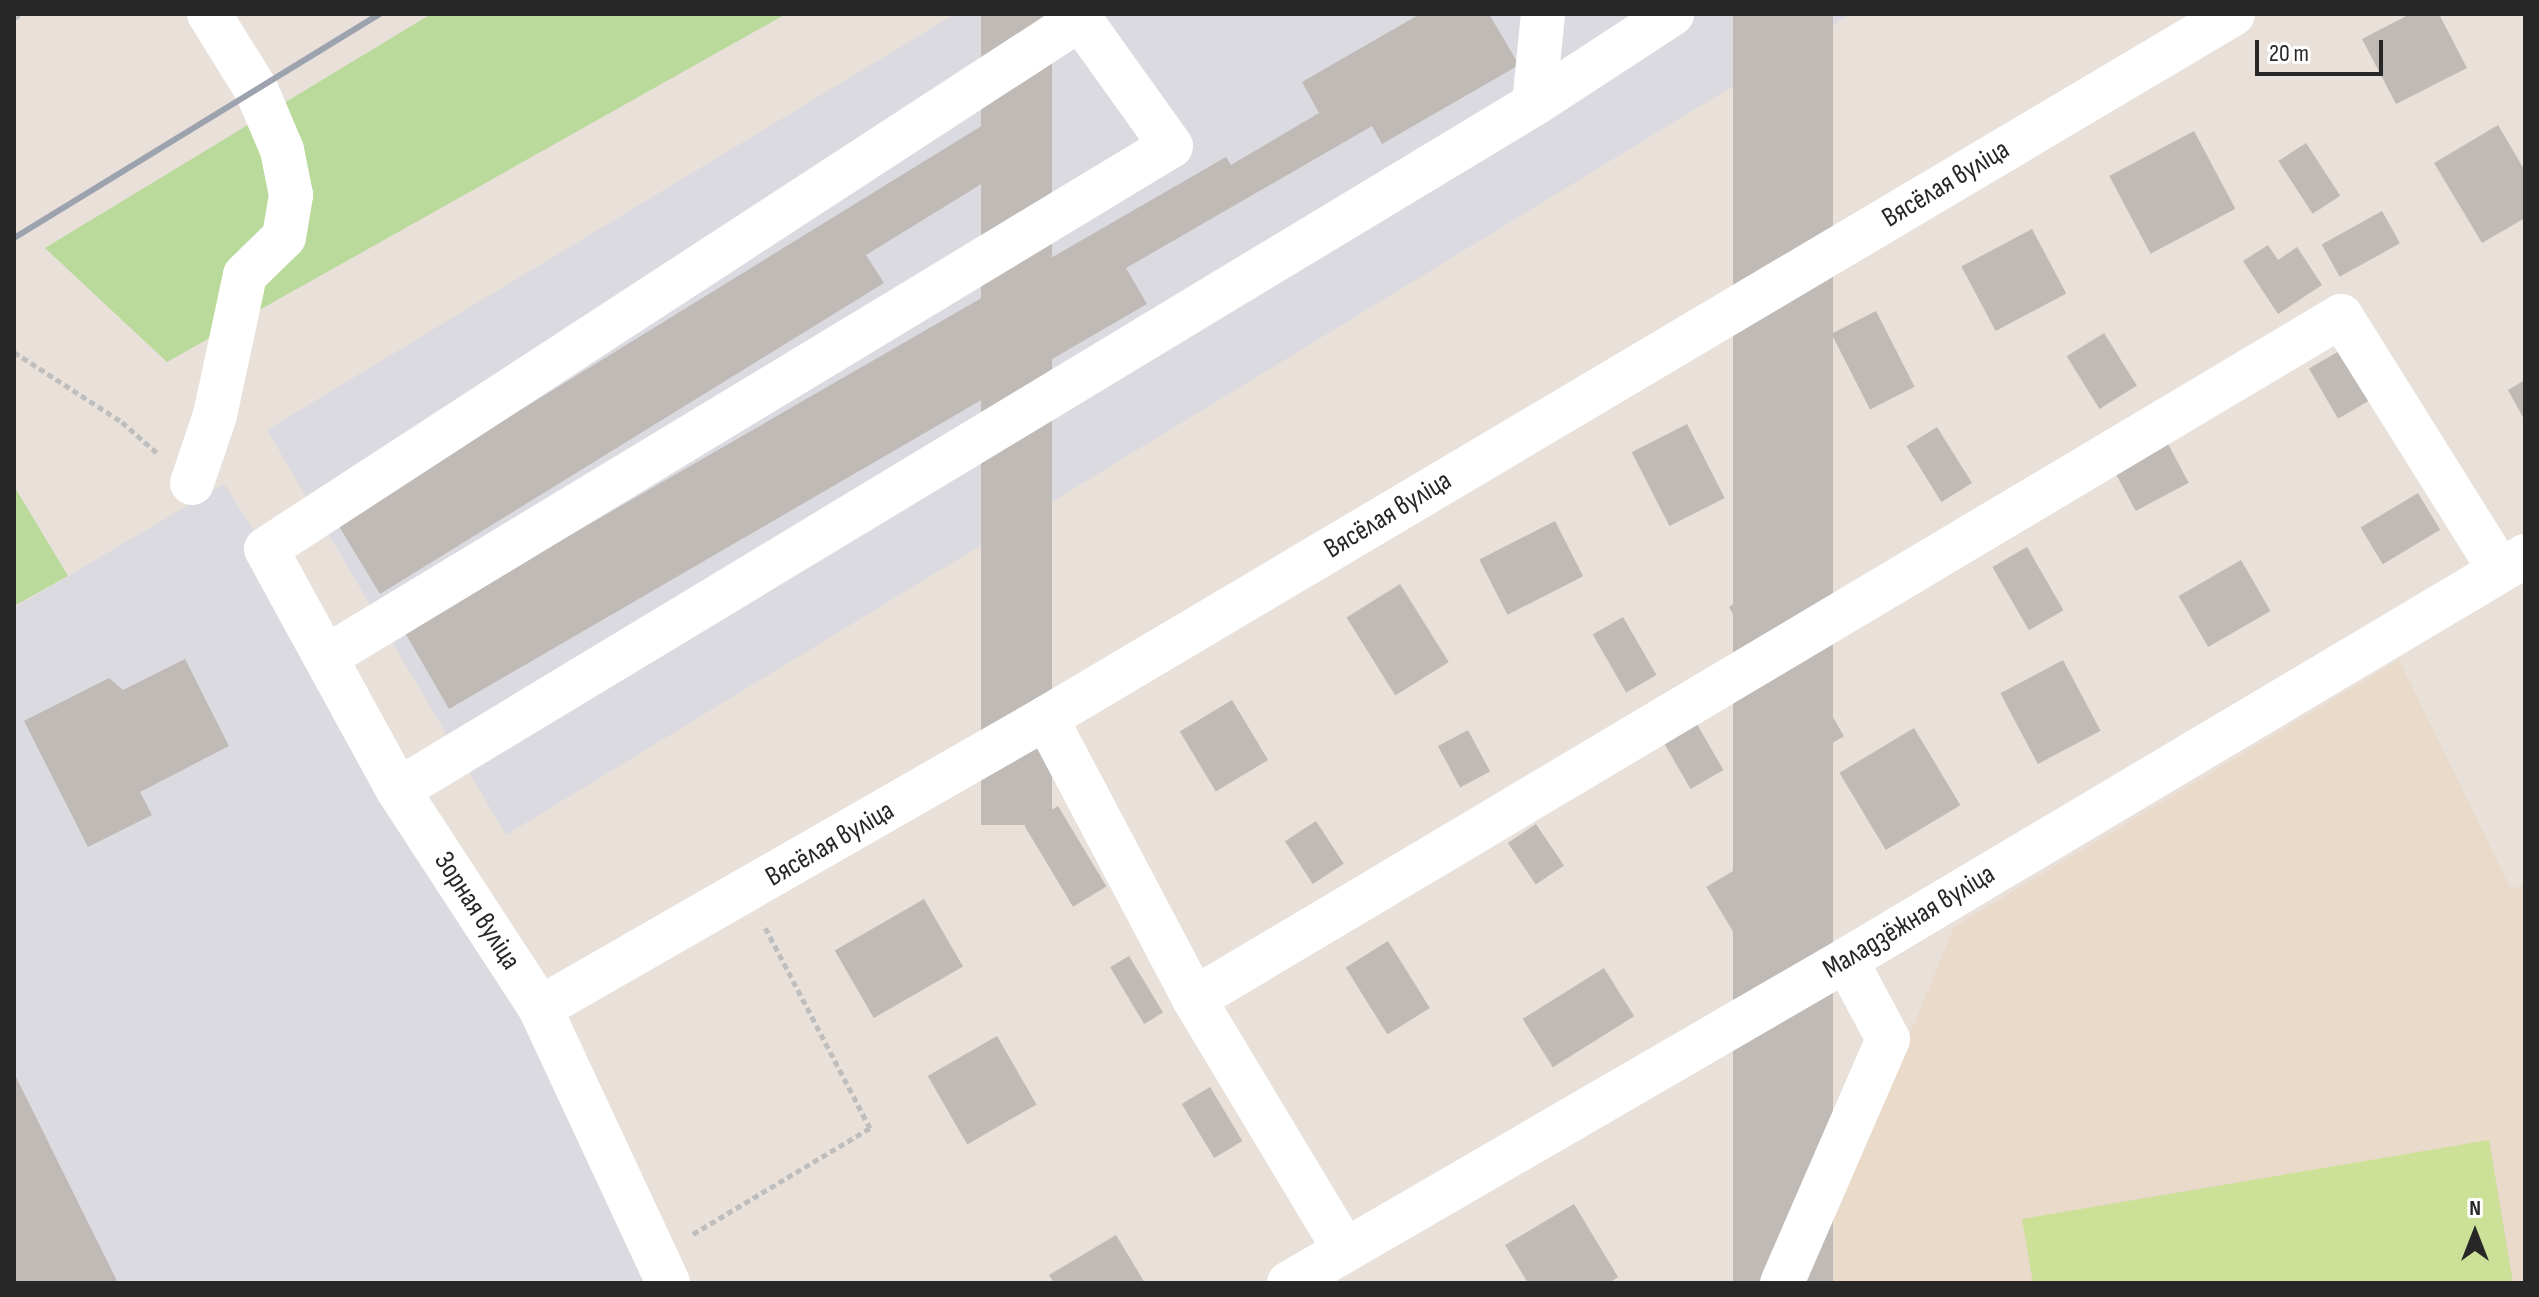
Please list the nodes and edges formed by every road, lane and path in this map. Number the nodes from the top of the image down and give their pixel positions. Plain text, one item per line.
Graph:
1 (21, 14) edge
2 (209, 14) edge
3 (1543, 14) edge
4 (1672, 14) edge
5 (2233, 14) edge
6 (1084, 16) edge
7 (14, 18) edge
8 (1534, 104) junction
9 (14, 352) edge
10 (192, 483) joint
11 (2512, 563) edge
12 (326, 657) junction
13 (1046, 718) junction
14 (398, 790) junction
15 (747, 893) junction
16 (1846, 960) junction
17 (1194, 999) junction
18 (540, 1008) junction
19 (1344, 1249) junction
20 (661, 1270) edge
21 (1289, 1283) edge
22 (1782, 1283) edge

1 - 7 path
2 - 10 street
3 - 8 street
4 - 8 street
5 - 13 street, Вясёлая вуліца
6 - 12 street, Зорная вуліца
6 - 12 street
8 - 14 street
9 - 10 path
11 - 16 street, Маладзёжная вуліца
11 - 17 street
12 - 14 street, Зорная вуліца
13 - 15 street, Вясёлая вуліца
13 - 17 street
14 - 18 street, Зорная вуліца
15 - 18 street, Вясёлая вуліца
15 - 20 path
16 - 19 street, Маладзёжная вуліца
16 - 22 street
17 - 19 street
18 - 20 street, Зорная вуліца
19 - 21 street, Маладзёжная вуліца

